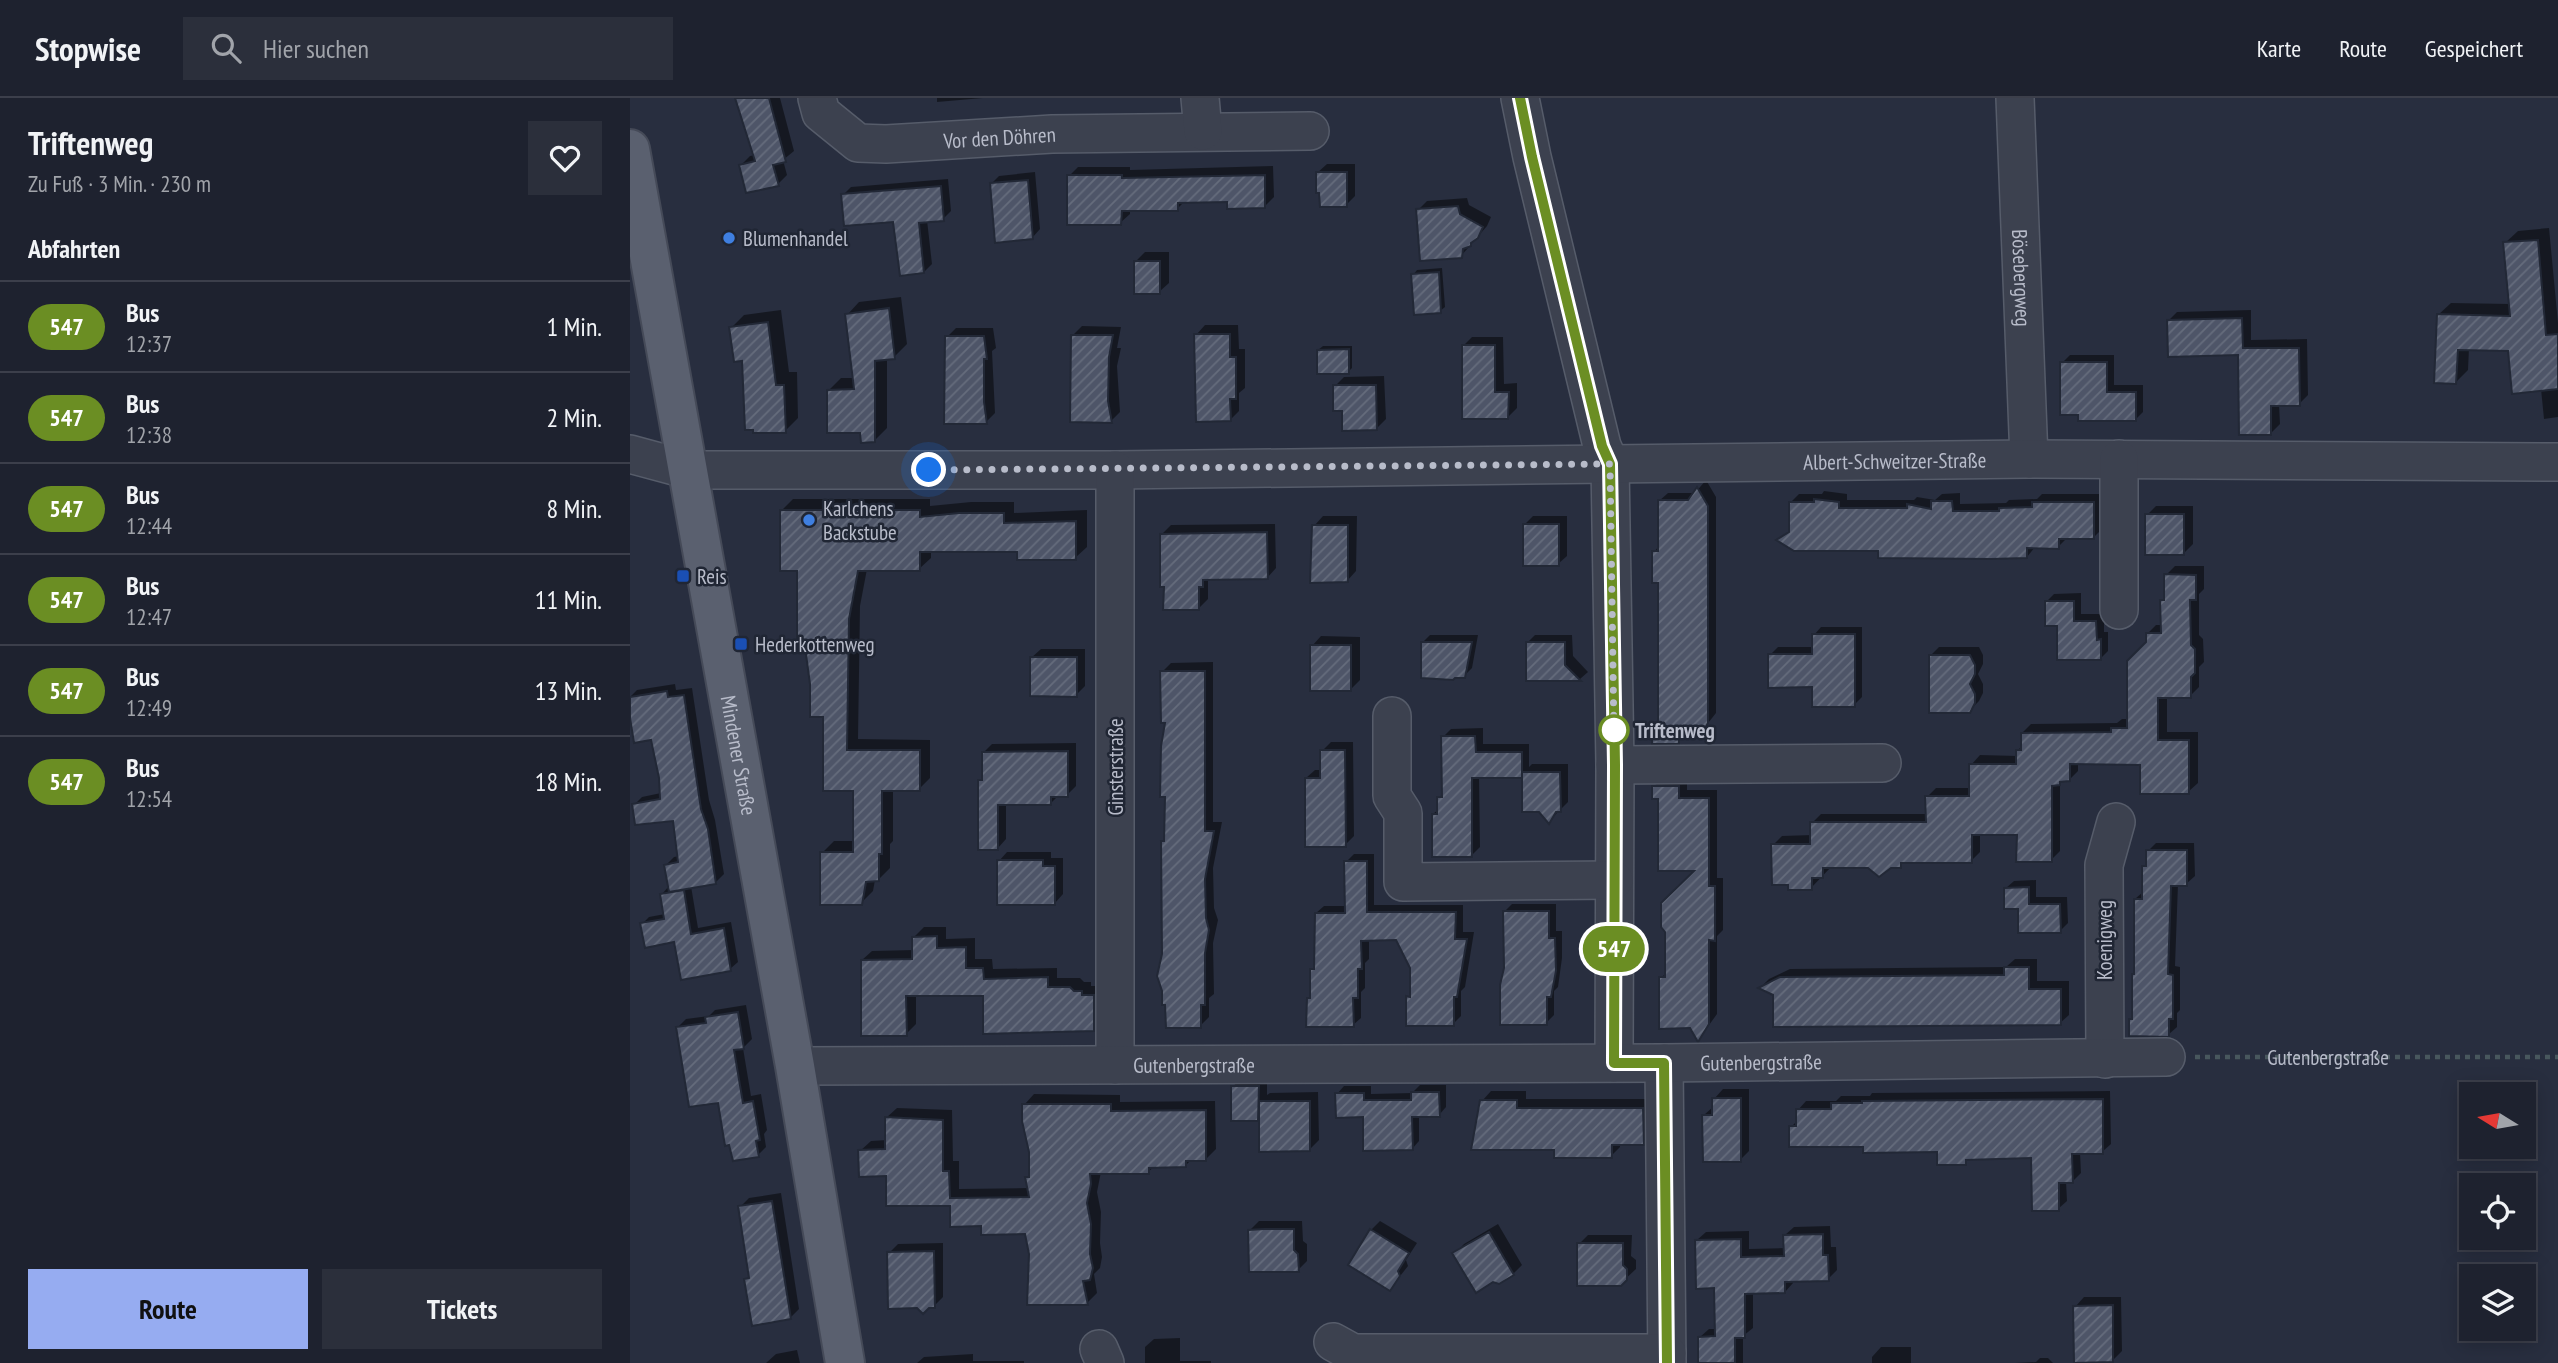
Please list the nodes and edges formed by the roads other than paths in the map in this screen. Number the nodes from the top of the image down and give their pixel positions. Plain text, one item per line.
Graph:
1 (817, 98) edge
2 (1520, 98) edge
3 (2015, 98) edge
4 (1201, 115) edge
5 (1310, 131) dead end
6 (630, 149) edge
7 (630, 454) edge
8 (2029, 459) junction
9 (2119, 459) junction
10 (2558, 462) edge
11 (1610, 464) junction
12 (689, 470) junction
13 (1115, 470) junction
14 (2119, 610) dead end
15 (1392, 716) dead end
16 (1882, 763) dead end
17 (1615, 765) junction
18 (2116, 822) dead end
19 (1614, 880) junction
20 (2166, 1057) road end
21 (2105, 1059) junction
22 (1614, 1063) junction
23 (1664, 1063) junction
24 (1115, 1065) junction
25 (795, 1066) junction
26 (1333, 1342) dead end
27 (1667, 1358) edge
28 (845, 1363) edge

1 - 4 street, Vor den Döhren
2 - 11 street
3 - 8 street, Bösebergweg
4 - 5 street, Vor den Döhren
6 - 12 main road, Mindener Straße
7 - 12 street
8 - 9 street, Albert-Schweitzer-Straße
8 - 11 street, Albert-Schweitzer-Straße
9 - 10 street, Albert-Schweitzer-Straße
9 - 14 street
11 - 13 street
11 - 17 street
12 - 13 street
12 - 25 main road, Mindener Straße
13 - 24 street, Ginsterstraße
15 - 19 street
16 - 17 street
17 - 19 street
18 - 21 street, Koenigweg
19 - 22 street
20 - 21 street, Gutenbergstraße
21 - 23 street, Gutenbergstraße
22 - 23 street, Gutenbergstraße
22 - 24 street, Gutenbergstraße
23 - 27 street
24 - 25 street, Gutenbergstraße
25 - 28 main road, Mindener Straße
26 - 27 street

